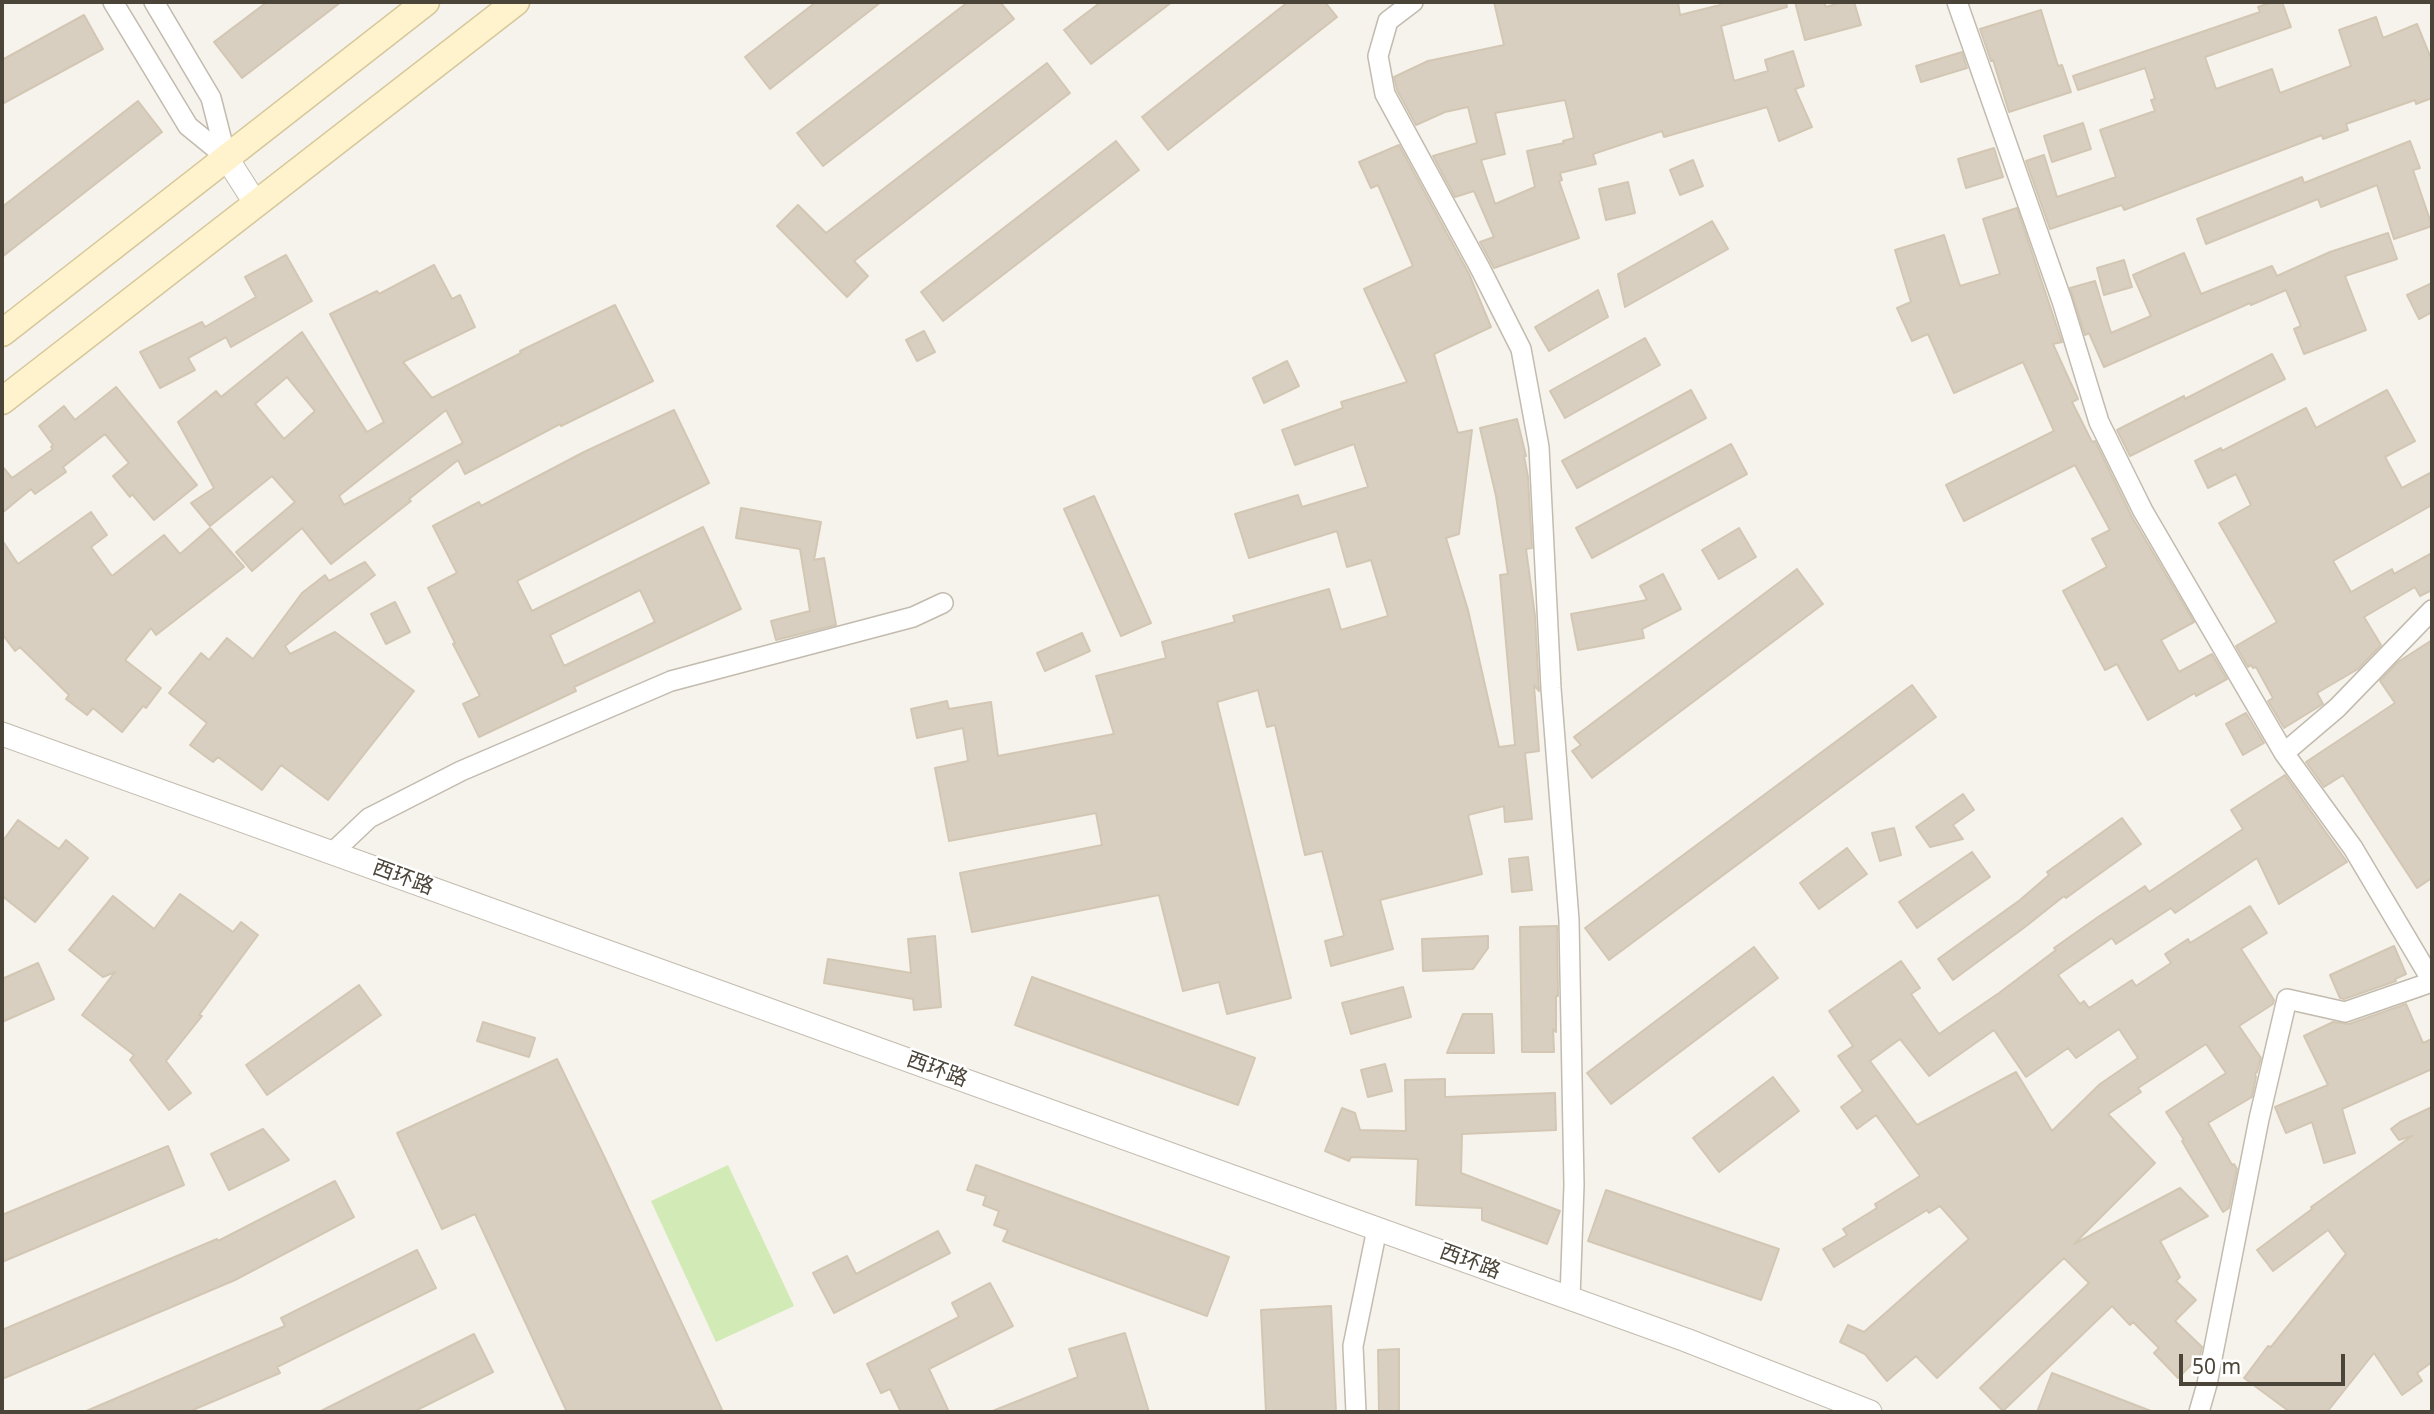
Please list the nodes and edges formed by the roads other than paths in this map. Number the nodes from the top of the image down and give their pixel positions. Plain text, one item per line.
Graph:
1 (113, 2) edge
2 (154, 2) edge
3 (426, 2) edge
4 (516, 2) edge
5 (1413, 2) edge
6 (1957, 2) edge
7 (226, 158) junction
8 (256, 204) junction
9 (2, 333) edge
10 (2, 401) edge
11 (943, 603) dead end
12 (2432, 610) edge
13 (2, 734) edge
14 (2284, 753) junction
15 (332, 853) junction
16 (2432, 982) edge
17 (1377, 1229) junction
18 (1570, 1298) junction
19 (1356, 1412) edge
20 (1870, 1412) edge
21 (2199, 1412) edge

1 - 7 street
2 - 7 street
3 - 7 main road
4 - 8 main road
5 - 18 street
6 - 14 street
7 - 8 street
7 - 9 main road
8 - 10 main road
11 - 15 street
12 - 14 street
13 - 15 street, 西环路
14 - 16 street
15 - 17 street, 西环路
16 - 21 street
17 - 18 street, 西环路
17 - 19 street
18 - 20 street, 西环路

